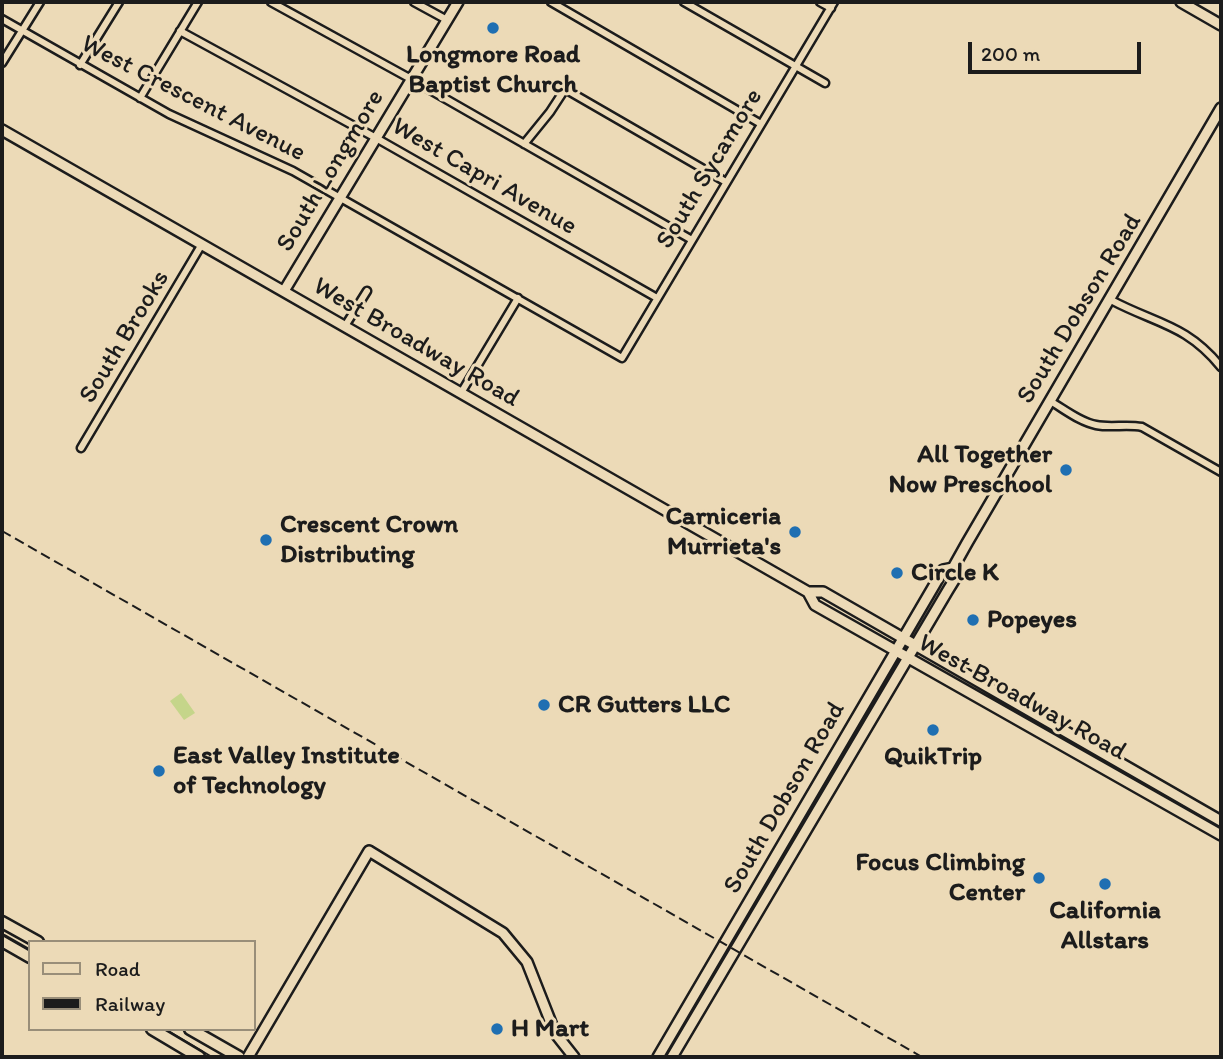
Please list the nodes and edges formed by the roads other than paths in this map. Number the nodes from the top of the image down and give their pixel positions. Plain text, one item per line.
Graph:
1 (40, 2) edge
2 (119, 2) edge
3 (198, 2) edge
4 (271, 2) edge
5 (414, 2) edge
6 (458, 2) edge
7 (551, 2) edge
8 (684, 2) edge
9 (820, 2) edge
10 (1181, 2) edge
11 (832, 5) edge
12 (2, 19) edge
13 (447, 20) junction
14 (1221, 25) edge
15 (21, 31) junction
16 (180, 31) junction
17 (2, 62) edge
18 (80, 65) junction
19 (796, 66) junction
20 (411, 79) junction
21 (825, 83) dead end
22 (140, 98) junction
23 (1221, 108) edge
24 (761, 124) junction
25 (2, 130) edge
26 (376, 138) junction
27 (524, 144) junction
28 (726, 182) junction
29 (340, 197) junction
30 (692, 240) junction
31 (202, 244) junction
32 (284, 291) junction
33 (367, 291) dead end
34 (518, 298) junction
35 (657, 298) junction
36 (1111, 300) junction
37 (345, 326) junction
38 (622, 358) joint
39 (1221, 367) edge
40 (461, 393) junction
41 (1050, 401) junction
42 (81, 449) dead end
43 (1221, 472) edge
44 (953, 568) junction
45 (808, 593) junction
46 (904, 638) junction
47 (916, 645) junction
48 (896, 651) junction
49 (908, 658) junction
50 (1221, 821) edge
51 (1221, 835) edge
52 (2, 922) edge
53 (34, 940) edge
54 (2, 941) edge
55 (28, 956) edge
56 (677, 1025) junction
57 (155, 1031) edge
58 (194, 1031) edge
59 (674, 1055) edge
60 (200, 1057) edge
61 (239, 1057) edge
62 (248, 1057) edge
63 (574, 1057) edge
64 (658, 1057) edge

1 - 15 street
2 - 18 street
3 - 16 street
4 - 20 street
5 - 13 street
6 - 13 main road, South Longmore
7 - 24 street
8 - 19 street
9 - 11 street
10 - 14 main road
11 - 19 street, South Sycamore
12 - 15 street, West Crescent Avenue
13 - 20 main road, South Longmore
15 - 17 street
15 - 18 street, West Crescent Avenue
16 - 22 street
16 - 26 street, West Capri Avenue
18 - 22 street, West Crescent Avenue
19 - 21 street
19 - 24 street, South Sycamore
20 - 26 main road, South Longmore
20 - 27 street
22 - 29 street, West Crescent Avenue
23 - 36 main road, South Dobson Road
24 - 28 street, South Sycamore
25 - 31 main road, West Broadway Road
26 - 29 main road, South Longmore
26 - 35 street, West Capri Avenue
27 - 28 street
27 - 30 street
28 - 30 street, South Sycamore
29 - 32 main road, South Longmore
29 - 34 street, West Crescent Avenue
30 - 35 street, South Sycamore
31 - 32 main road, West Broadway Road
31 - 42 street, South Brooks
32 - 37 main road, West Broadway Road
33 - 37 street
34 - 38 street, West Crescent Avenue
34 - 40 street
35 - 38 street, South Sycamore
36 - 39 street
36 - 41 main road, South Dobson Road
37 - 40 main road, West Broadway Road
40 - 45 main road, West Broadway Road
41 - 43 street
41 - 44 main road, South Dobson Road
44 - 46 main road, South Dobson Road
44 - 47 main road, South Dobson Road
45 - 46 main road, West Broadway Road
45 - 48 main road, West Broadway Road
46 - 47 main road, West Broadway Road
46 - 48 main road, South Dobson Road
47 - 49 main road, South Dobson Road
47 - 50 main road, West Broadway Road
48 - 49 main road, West Broadway Road
48 - 56 main road, South Dobson Road
49 - 51 main road, West Broadway Road
49 - 59 main road, South Dobson Road
52 - 53 main road
54 - 55 main road
56 - 59 main road
56 - 64 main road, South Dobson Road
57 - 60 main road
58 - 61 main road
62 - 63 main road

